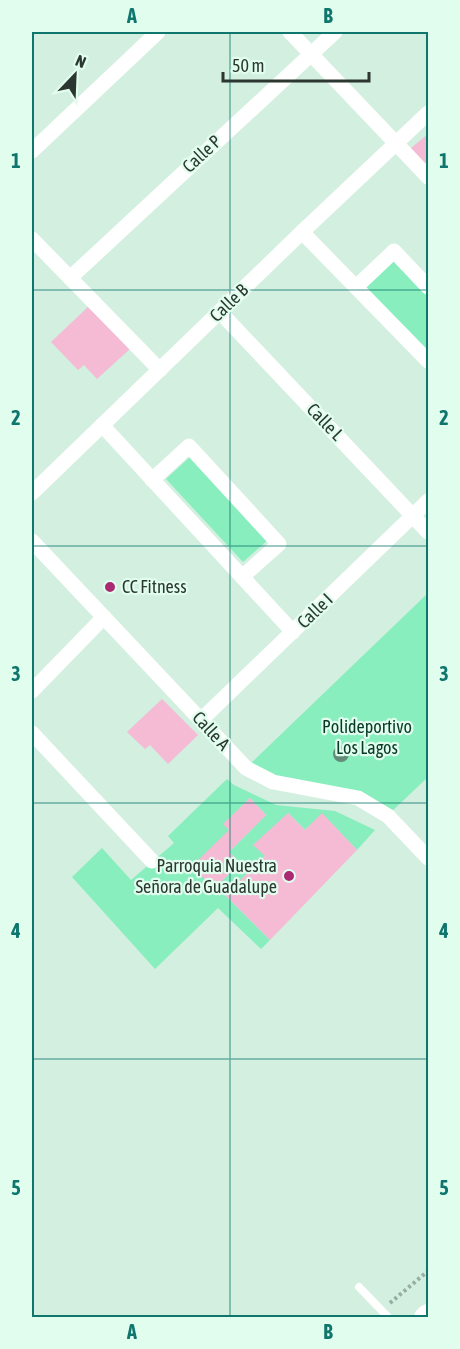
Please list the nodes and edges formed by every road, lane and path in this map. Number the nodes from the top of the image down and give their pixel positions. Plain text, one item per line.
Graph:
1 (158, 32) edge
2 (290, 32) edge
3 (335, 32) edge
4 (310, 53) junction
5 (429, 113) edge
6 (396, 142) junction
7 (32, 151) edge
8 (429, 177) edge
9 (302, 232) junction
10 (32, 239) edge
11 (70, 278) junction
12 (356, 287) junction
13 (429, 287) edge
14 (220, 312) junction
15 (429, 361) edge
16 (160, 370) junction
17 (102, 425) junction
18 (152, 480) junction
19 (32, 493) edge
20 (429, 501) edge
21 (414, 516) junction
22 (429, 532) edge
23 (32, 541) edge
24 (242, 577) junction
25 (104, 617) junction
26 (293, 632) junction
27 (32, 692) edge
28 (201, 720) junction
29 (32, 733) edge
30 (429, 858) edge
31 (152, 861) dead end
32 (429, 1271) edge
33 (359, 1287) dead end
34 (382, 1310) junction
35 (389, 1317) edge

1 - 7 street
2 - 4 street
3 - 4 street, Calle P
4 - 6 street
4 - 11 street, Calle P
5 - 6 street, Calle B
6 - 8 street
6 - 9 street, Calle B
9 - 12 street
9 - 14 street, Calle B
10 - 11 street
11 - 16 street
12 - 13 street
12 - 15 street
14 - 16 street, Calle B
14 - 21 street, Calle L
16 - 17 street, Calle B
17 - 18 street
17 - 19 street, Calle B
18 - 24 street
18 - 24 street
20 - 21 street, Calle I
21 - 22 street, Calle L
21 - 26 street, Calle I
23 - 25 street, Calle A
24 - 26 street
25 - 27 street
25 - 28 street, Calle A
26 - 28 street, Calle I
28 - 30 street, Calle A
29 - 31 street
32 - 34 path
33 - 34 lane
34 - 35 lane

